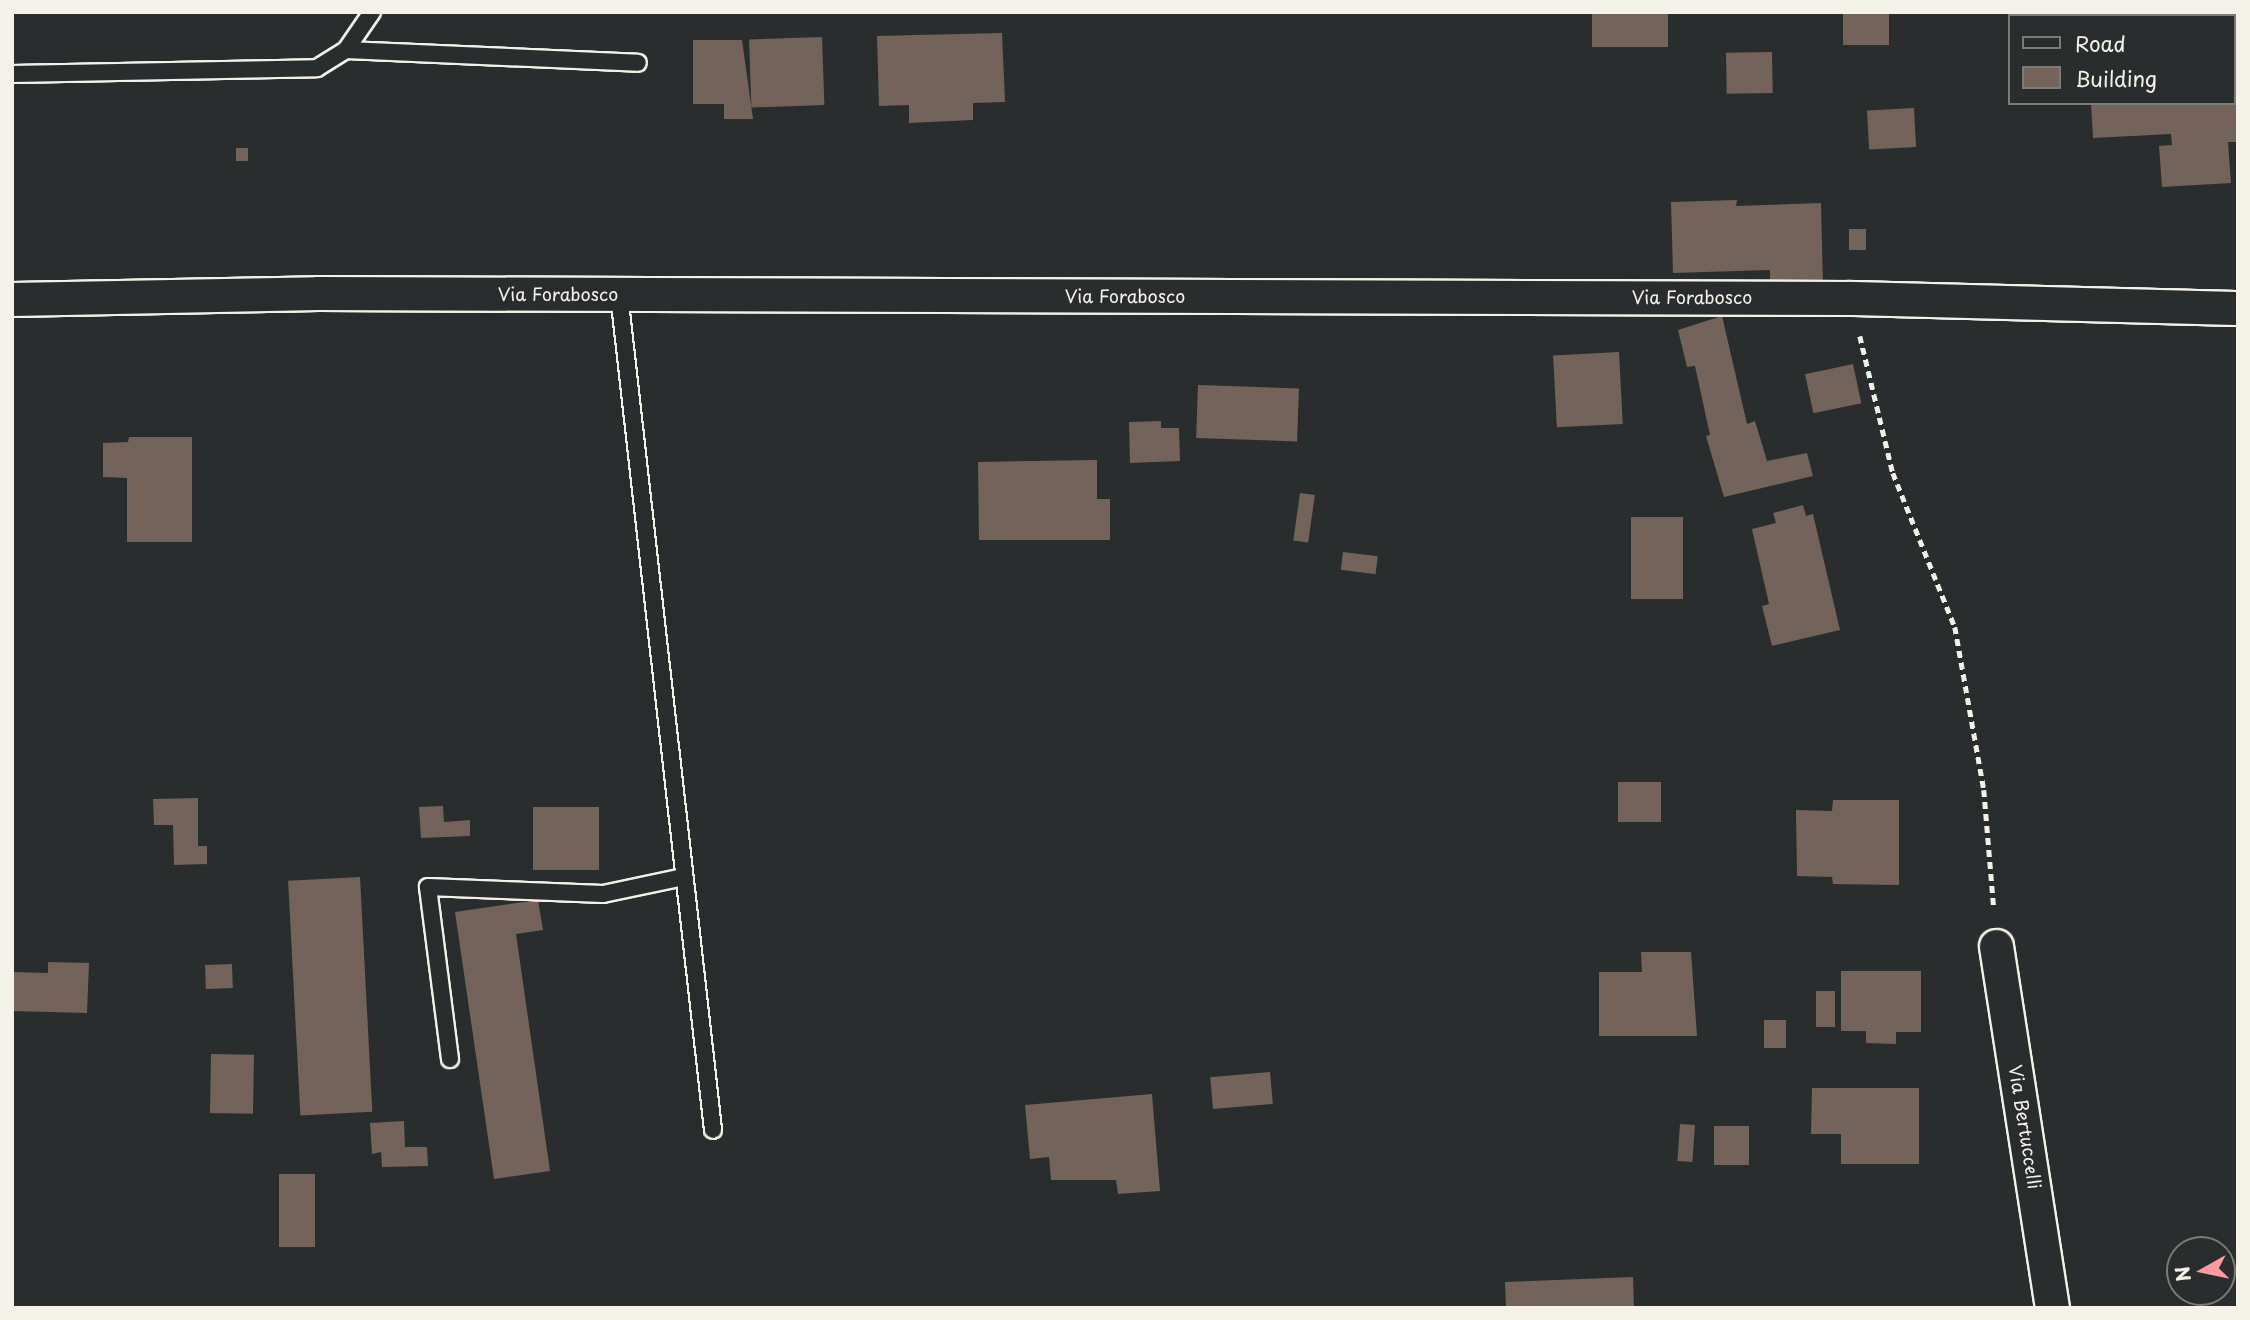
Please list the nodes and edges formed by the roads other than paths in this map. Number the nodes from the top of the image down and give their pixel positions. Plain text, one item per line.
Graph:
1 (372, 12) edge
2 (346, 50) junction
3 (638, 63) dead end
4 (12, 74) edge
5 (619, 294) junction
6 (12, 299) edge
7 (2238, 307) edge
8 (684, 877) junction
9 (1996, 946) road end
10 (450, 1059) dead end
11 (713, 1130) dead end
12 (2052, 1308) edge

1 - 2 lane
2 - 3 lane
2 - 4 lane
5 - 6 street, Via Forabosco
5 - 7 street, Via Forabosco
5 - 8 lane
8 - 10 lane
8 - 11 lane
9 - 12 street, Via Bertuccelli

